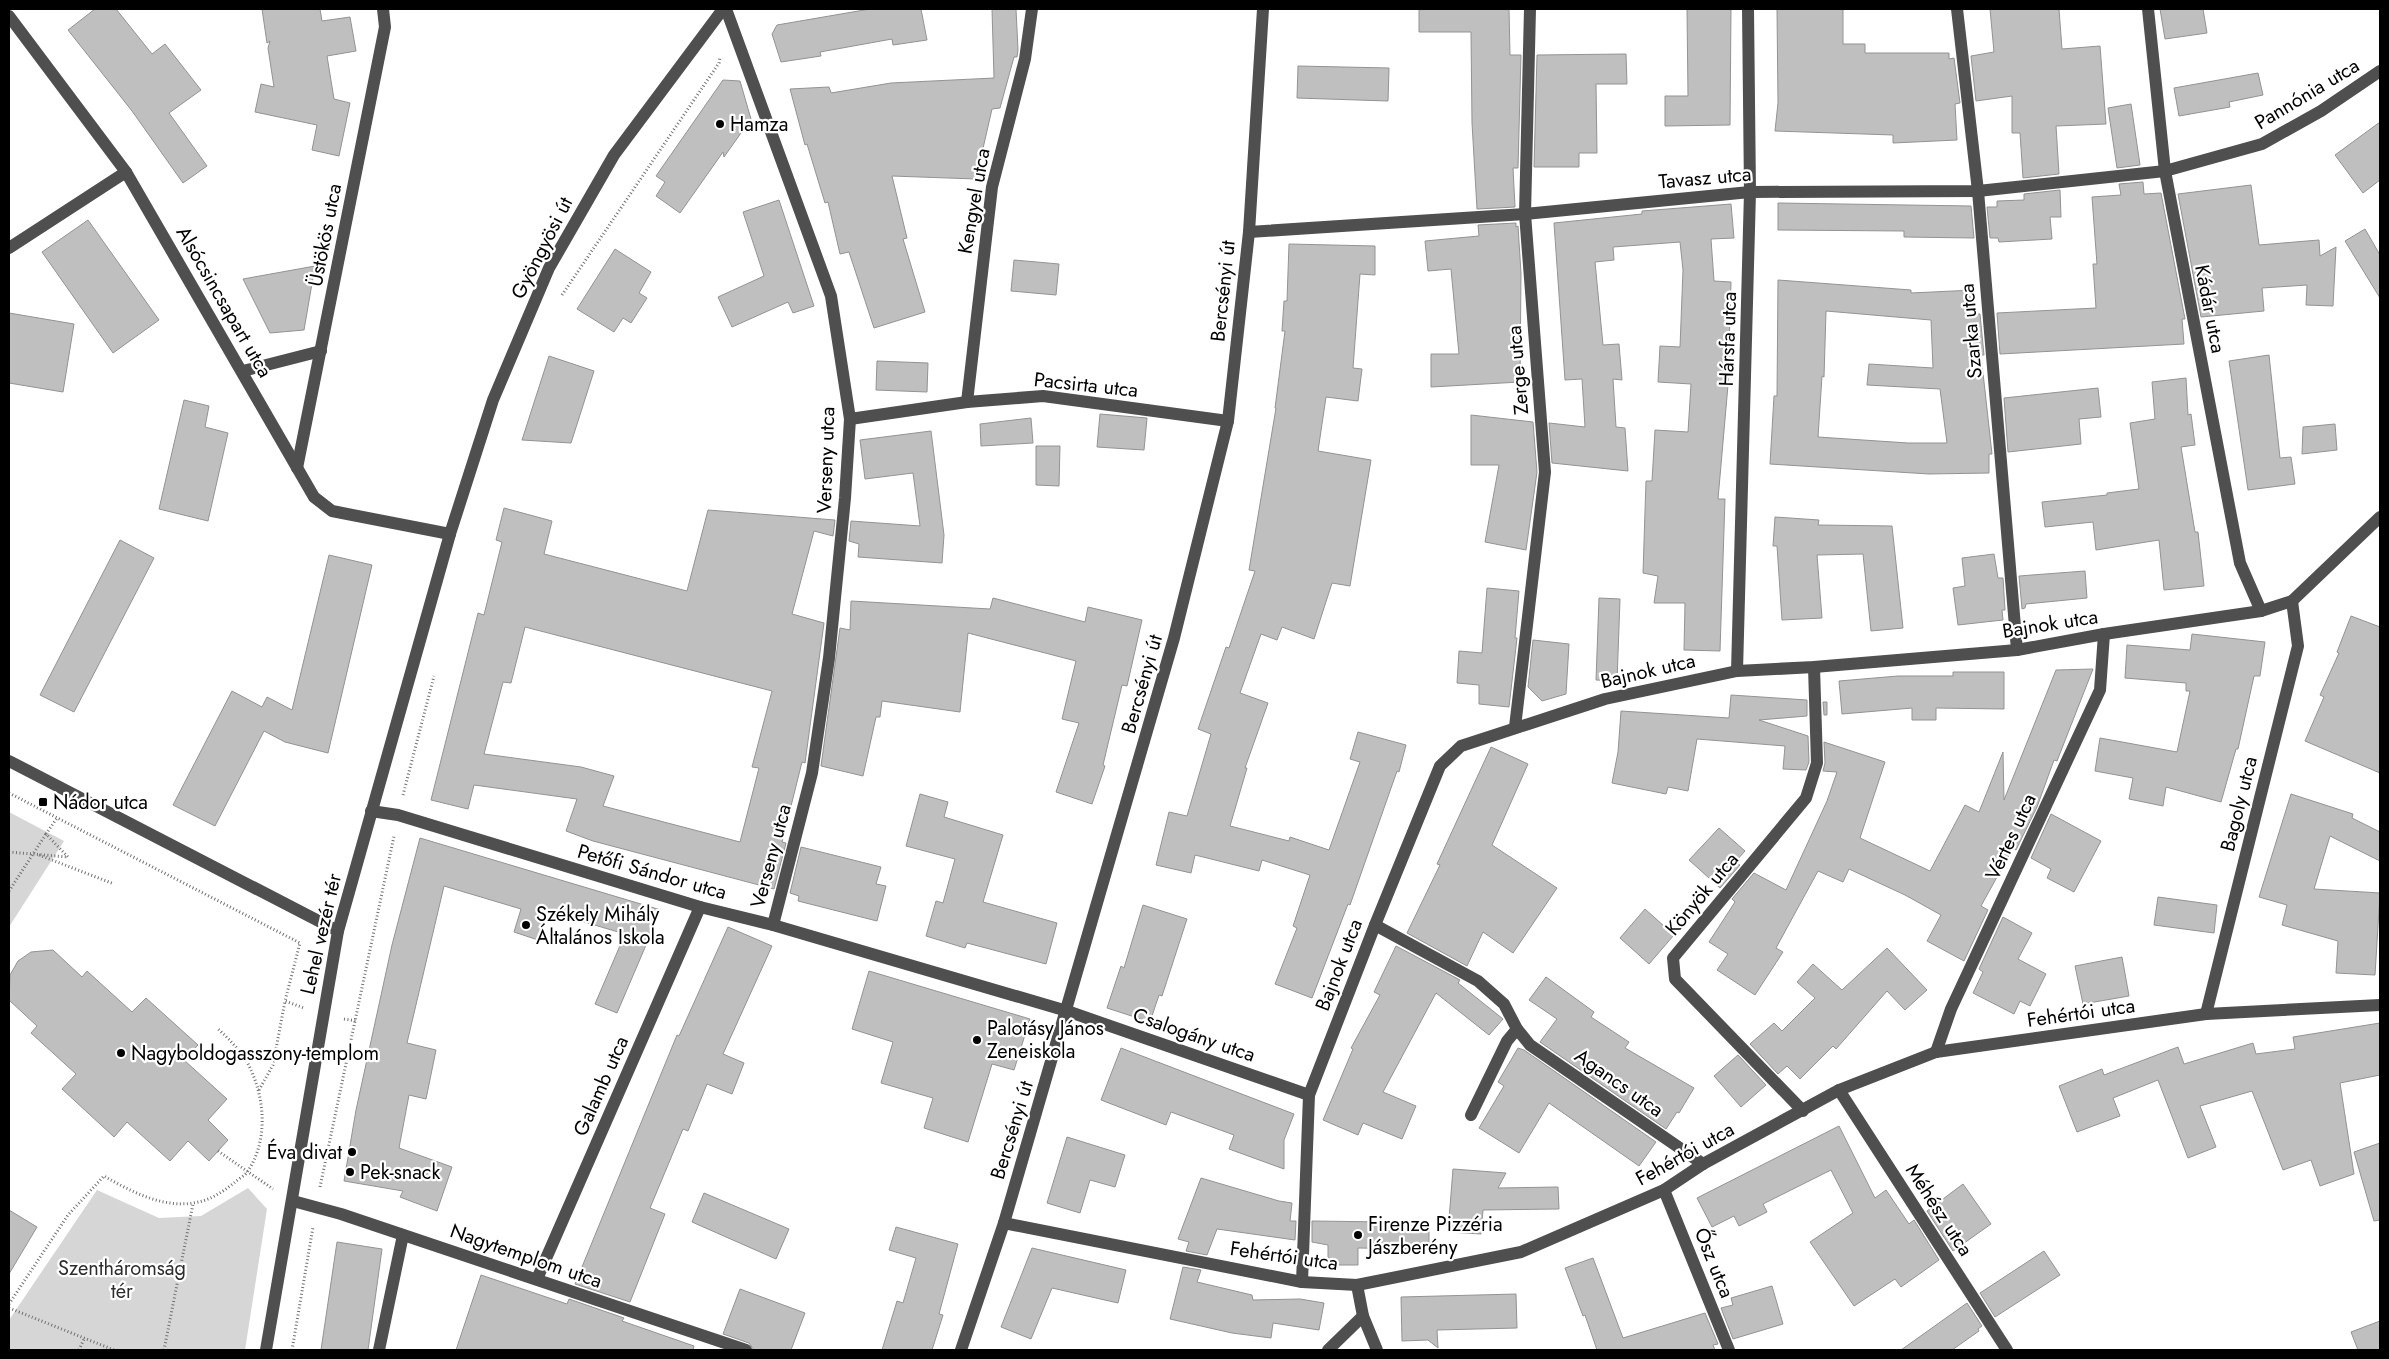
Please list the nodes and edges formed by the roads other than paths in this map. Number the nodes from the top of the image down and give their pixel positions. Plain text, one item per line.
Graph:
1 (383, 9) edge
2 (725, 9) edge
3 (1032, 9) edge
4 (1263, 9) edge
5 (1530, 9) edge
6 (1748, 9) edge
7 (1958, 9) edge
8 (2148, 9) edge
9 (9, 16) edge
10 (2380, 71) edge
11 (126, 172) junction
12 (2165, 172) junction
13 (1978, 191) junction
14 (1750, 192) junction
15 (1525, 214) junction
16 (1249, 232) junction
17 (9, 248) edge
18 (321, 351) junction
19 (243, 371) junction
20 (967, 402) junction
21 (850, 419) junction
22 (1228, 421) junction
23 (298, 468) junction
24 (2380, 517) edge
25 (450, 534) junction
26 (2292, 601) junction
27 (2261, 611) junction
28 (2104, 634) junction
29 (2017, 650) junction
30 (1814, 667) junction
31 (1737, 671) junction
32 (1515, 727) junction
33 (9, 761) edge
34 (371, 812) junction
35 (700, 908) junction
36 (773, 925) junction
37 (1375, 925) junction
38 (338, 931) junction
39 (2380, 1005) edge
40 (1067, 1010) junction
41 (2206, 1014) junction
42 (1517, 1029) junction
43 (1936, 1052) junction
44 (1839, 1090) junction
45 (1309, 1095) junction
46 (1803, 1111) junction
47 (1471, 1115) dead end
48 (1703, 1164) junction
49 (1664, 1190) junction
50 (292, 1201) junction
51 (1004, 1223) junction
52 (404, 1235) junction
53 (537, 1279) junction
54 (1302, 1282) junction
55 (1357, 1285) junction
56 (1364, 1316) junction
57 (266, 1350) edge
58 (379, 1350) edge
59 (746, 1350) edge
60 (962, 1350) edge
61 (1328, 1350) edge
62 (1377, 1350) edge
63 (1729, 1350) edge
64 (2007, 1350) edge

1 - 18 street, Üstökös utca
2 - 21 street, Verseny utca
2 - 25 street, Gyöngyösi út
3 - 20 street, Kengyel utca
4 - 16 street, Bercsényi út
5 - 15 street, Zerge utca
6 - 14 street, Hársfa utca
7 - 13 street, Szarka utca
8 - 12 street, Kádár utca
9 - 11 street, Alsócsincsapart utca
10 - 12 street, Pannónia utca
11 - 17 street
11 - 19 street, Alsócsincsapart utca
12 - 13 street, Tavasz utca
12 - 27 street, Kádár utca
13 - 14 street, Tavasz utca
13 - 29 street, Szarka utca
14 - 15 street, Tavasz utca
14 - 31 street, Hársfa utca
15 - 16 street, Tavasz utca
15 - 32 street, Zerge utca
16 - 22 street, Bercsényi út
18 - 19 street
18 - 23 street, Üstökös utca
19 - 23 street, Alsócsincsapart utca
20 - 21 street, Pacsirta utca
20 - 22 street, Pacsirta utca
21 - 36 street, Verseny utca
22 - 40 street, Bercsényi út
23 - 25 street, Alsócsincsapart utca
24 - 26 street, Bajnok utca
25 - 34 street, Lehel vezér tér
26 - 27 street, Bajnok utca
26 - 41 street, Bagoly utca
27 - 28 street, Bajnok utca
28 - 29 street, Bajnok utca
28 - 43 street, Vértes utca
29 - 30 street, Bajnok utca
30 - 31 street, Bajnok utca
30 - 46 street, Könyök utca
31 - 32 street, Bajnok utca
32 - 37 street, Bajnok utca
33 - 38 street
34 - 35 street, Petőfi Sándor utca
34 - 38 street, Lehel vezér tér
35 - 36 street, Petőfi Sándor utca
35 - 53 street, Galamb utca
36 - 40 street, Petőfi Sándor utca
37 - 42 street, Agancs utca
37 - 45 street, Bajnok utca
38 - 50 street, Lehel vezér tér
39 - 41 street, Fehértói utca
40 - 45 street, Csalogány utca
40 - 51 street, Bercsényi út
41 - 43 street, Fehértói utca
42 - 47 street
42 - 48 street, Agancs utca
43 - 44 street, Fehértói utca
44 - 46 street, Fehértói utca
44 - 64 street, Méhész utca
45 - 54 street, Bajnok utca
46 - 48 street, Fehértói utca
48 - 49 street, Fehértói utca
49 - 55 street, Fehértói utca
49 - 63 street, Ősz utca
50 - 52 street, Nagytemplom utca
50 - 57 street, Lehel vezér tér
51 - 54 street, Fehértói utca
51 - 60 street, Bercsényi út
52 - 53 street, Nagytemplom utca
52 - 58 street
53 - 59 street, Nagytemplom utca
54 - 55 street, Fehértói utca
55 - 56 street
56 - 61 street
56 - 62 street

